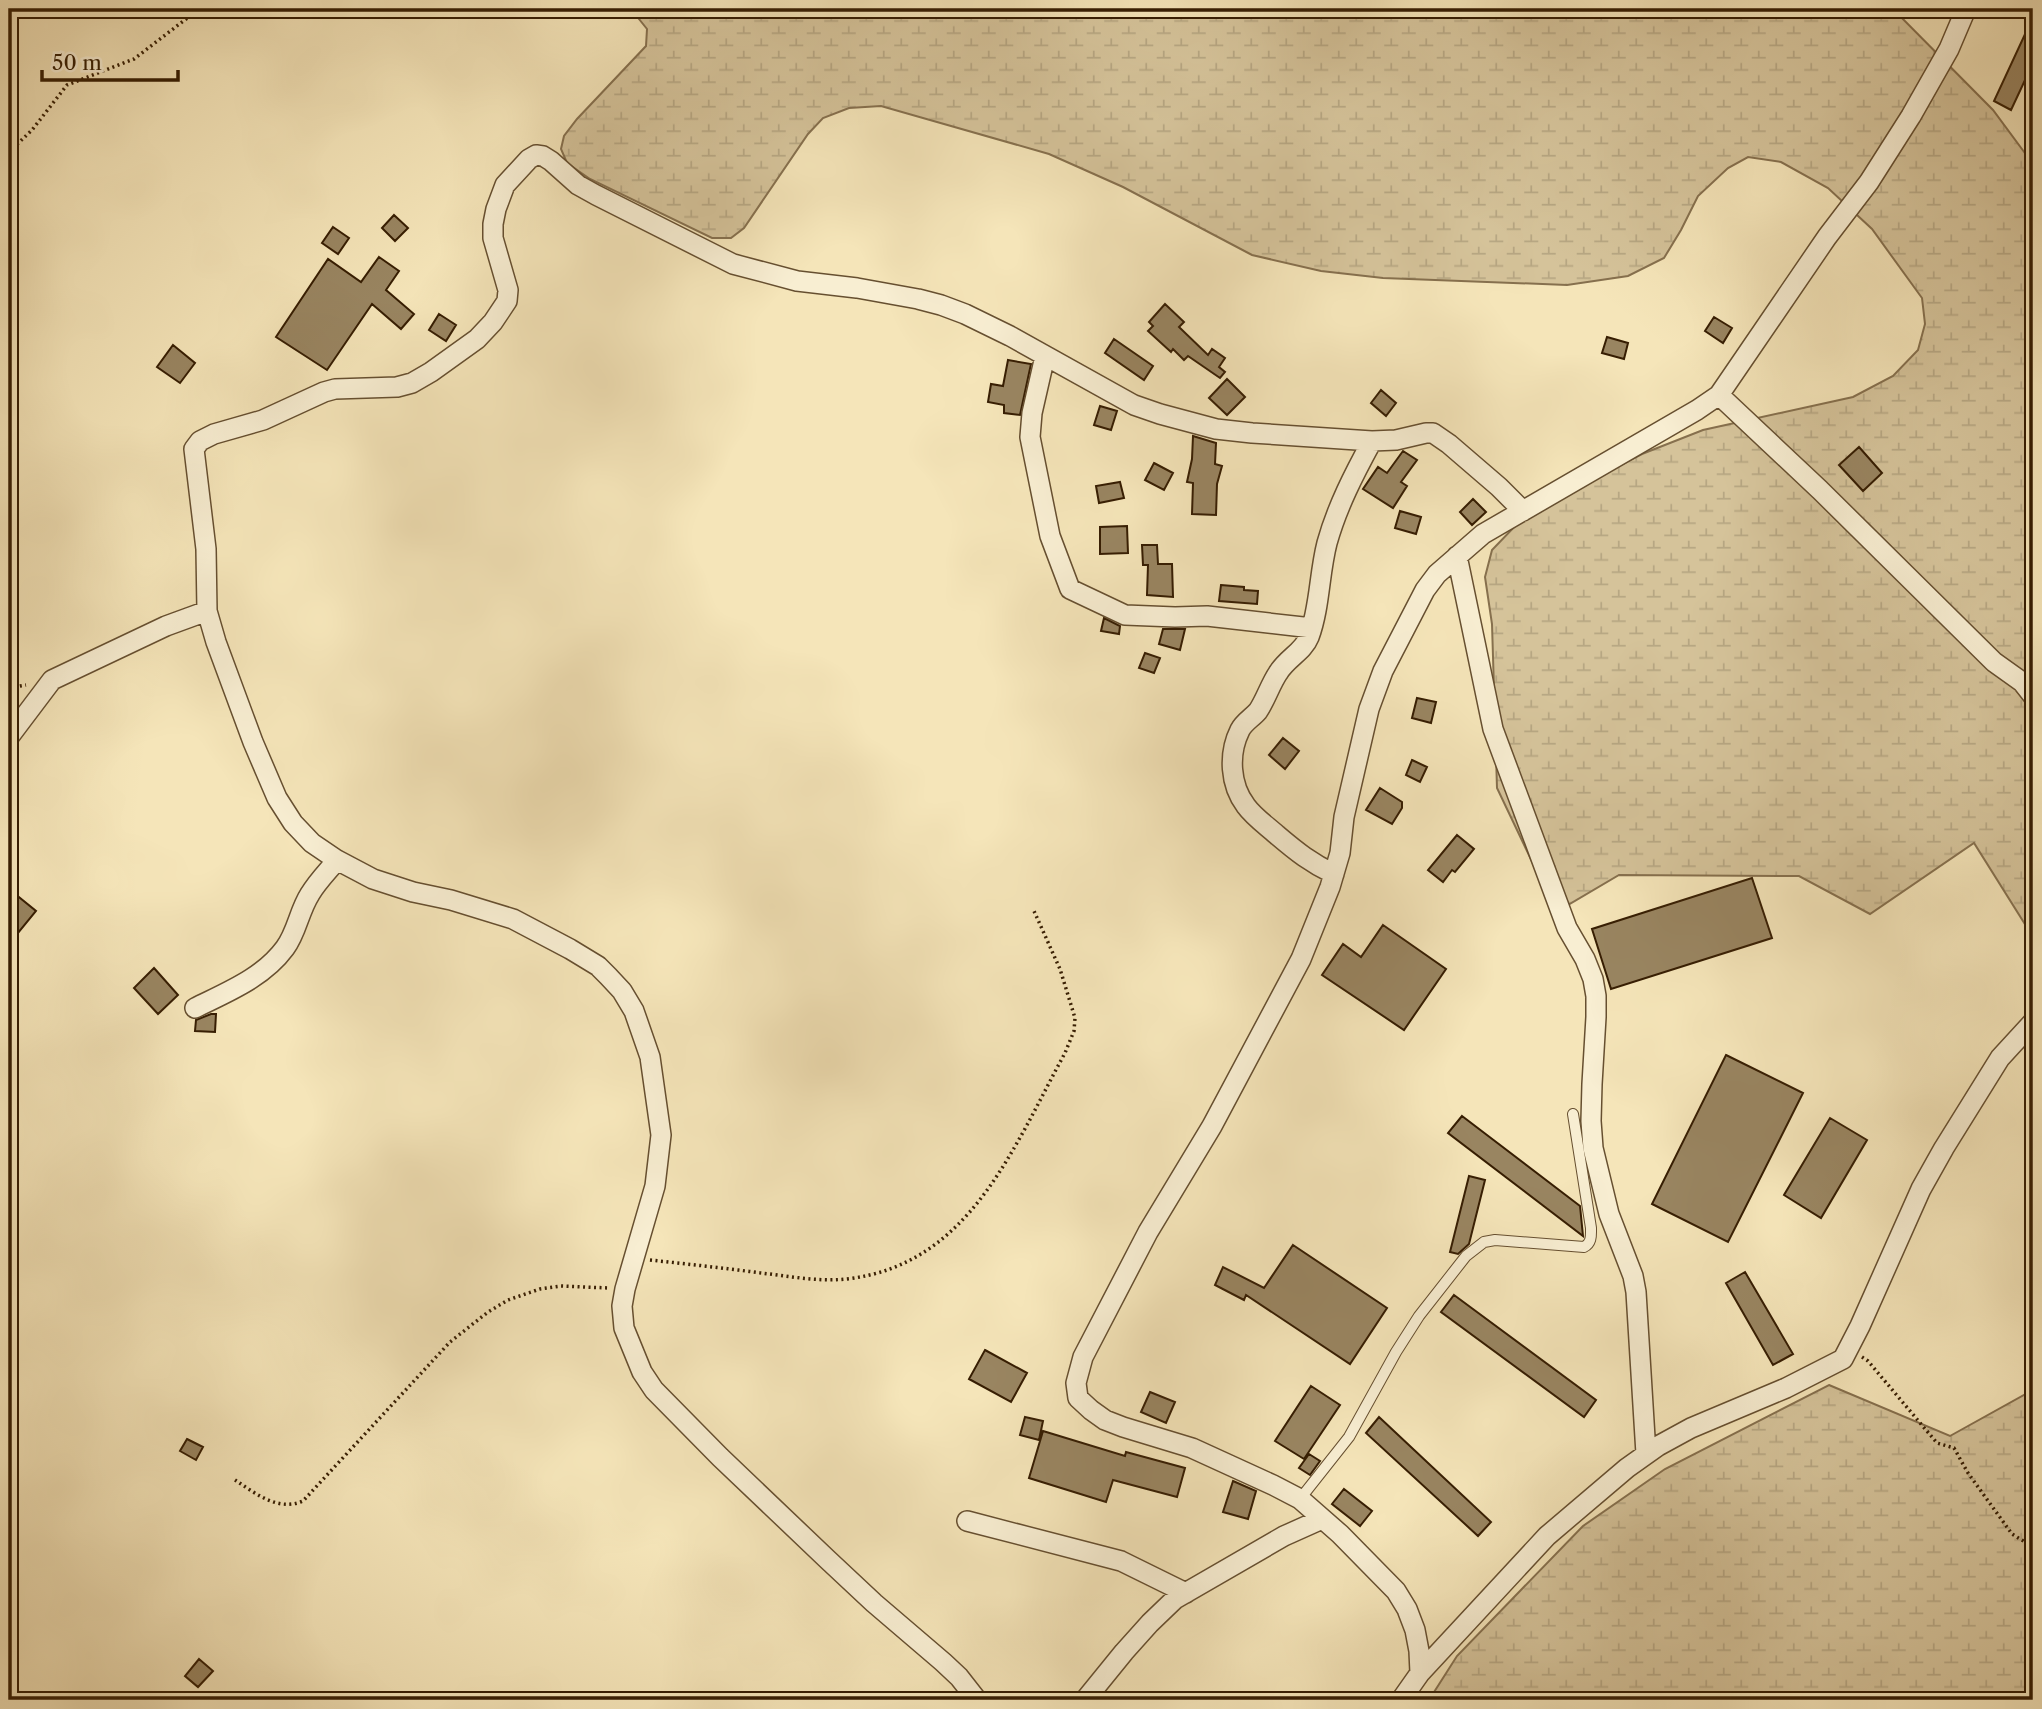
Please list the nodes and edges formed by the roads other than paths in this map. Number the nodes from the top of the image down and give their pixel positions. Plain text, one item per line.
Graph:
1 (1966, 9) edge
2 (1045, 356) junction
3 (1719, 395) junction
4 (1372, 441) junction
5 (1523, 511) junction
6 (1457, 556) junction
7 (208, 611) junction
8 (1312, 628) junction
9 (2033, 696) edge
10 (9, 737) edge
11 (337, 860) junction
12 (1334, 874) junction
13 (195, 1008) dead end
14 (2033, 1022) edge
15 (1573, 1114) dead end
16 (1646, 1454) junction
17 (1300, 1499) junction
18 (1322, 1518) junction
19 (967, 1521) dead end
20 (1186, 1593) junction
21 (1420, 1673) junction
22 (976, 1700) edge
23 (1086, 1700) edge
24 (1402, 1700) edge

1 - 3 street
2 - 4 street
2 - 7 street
2 - 8 street
3 - 5 street
3 - 9 street
4 - 5 street
4 - 8 street
5 - 6 street
6 - 12 street
6 - 16 street
7 - 10 street
7 - 11 street
8 - 12 street
11 - 13 street
11 - 22 street
12 - 17 street
14 - 16 street
15 - 17 lane
16 - 21 street
17 - 18 street
18 - 20 street
18 - 21 street
19 - 20 street
20 - 23 street
21 - 24 street

